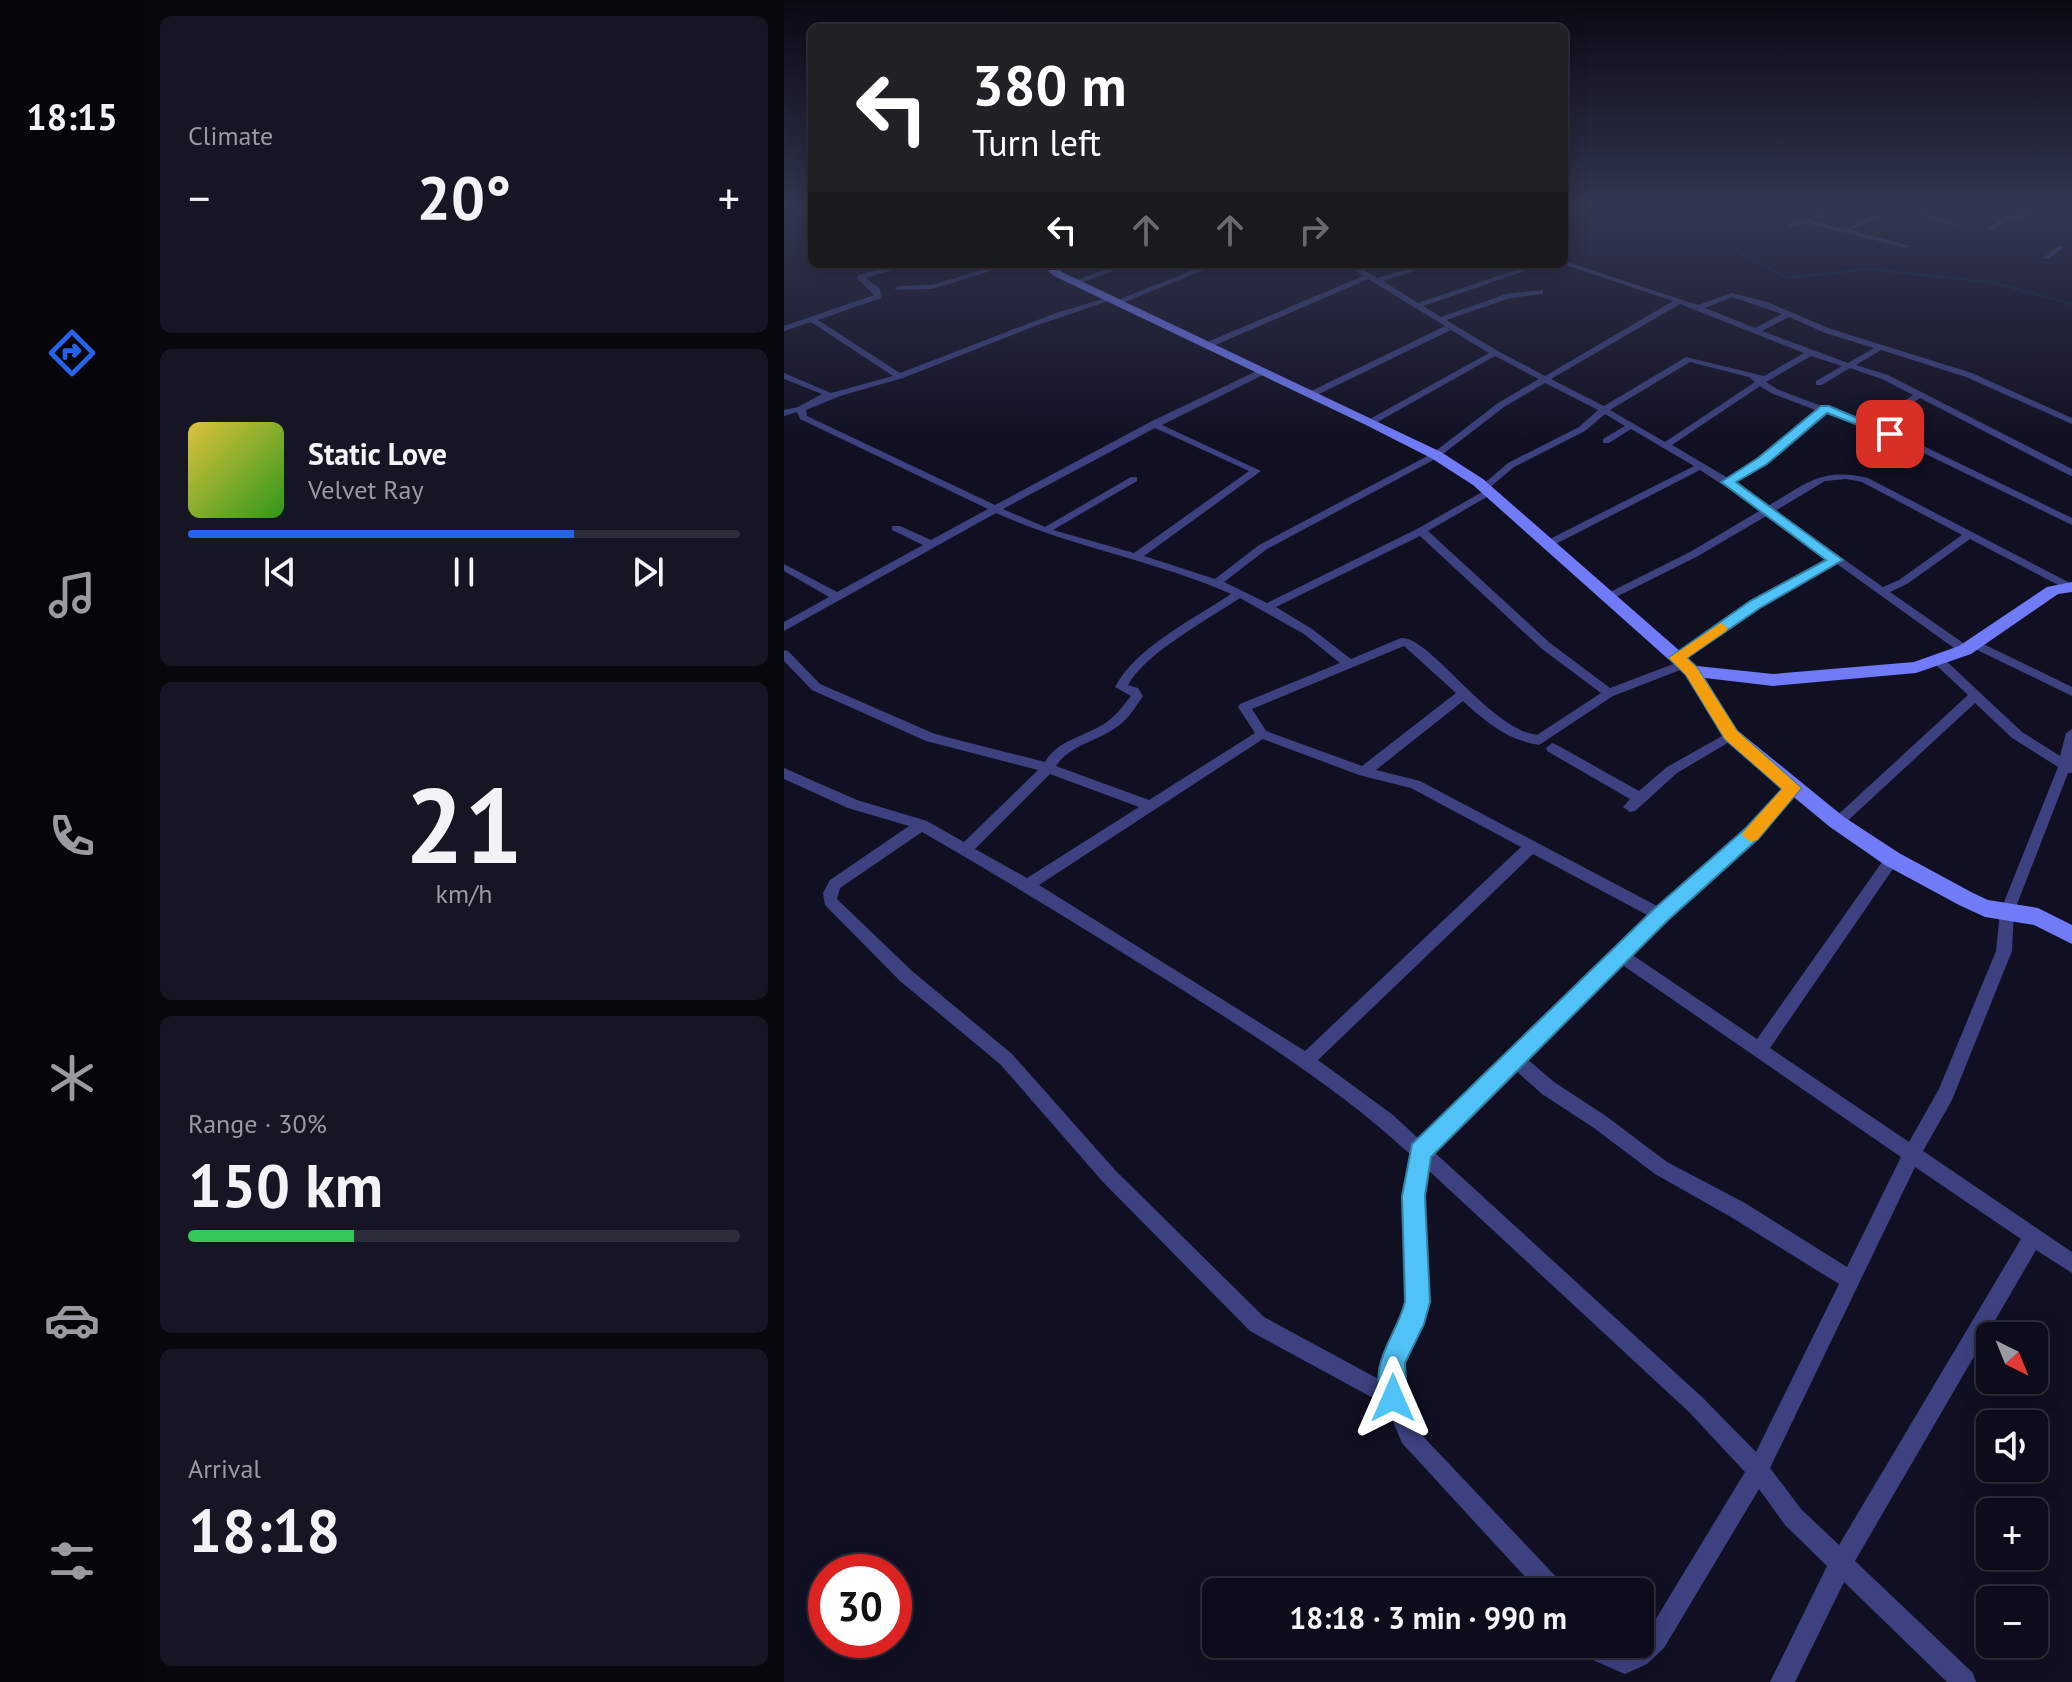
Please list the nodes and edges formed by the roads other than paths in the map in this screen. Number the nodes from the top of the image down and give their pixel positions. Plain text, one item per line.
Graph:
1 (873, 287) edge
2 (915, 287) edge
3 (1088, 287) edge
4 (1150, 287) edge
5 (1349, 287) edge
6 (1388, 287) edge
7 (1471, 287) edge
8 (1638, 287) edge
9 (898, 288) dead end
10 (1540, 292) dead end
11 (1116, 300) junction
12 (1679, 301) junction
13 (1418, 305) junction
14 (1700, 307) junction
15 (1789, 314) junction
16 (811, 319) junction
17 (1442, 319) junction
18 (1452, 326) junction
19 (784, 329) edge
20 (1755, 331) junction
21 (1828, 331) junction
22 (1817, 336) dead end
23 (1806, 341) dead end
24 (1208, 345) junction
25 (1795, 346) junction
26 (1881, 347) junction
27 (1495, 353) junction
28 (1810, 353) junction
29 (1850, 365) junction
30 (1264, 371) junction
31 (784, 376) edge
32 (899, 376) junction
33 (1759, 379) junction
34 (1546, 381) junction
35 (1819, 383) dead end
36 (1750, 388) junction
37 (1774, 391) junction
38 (1312, 394) junction
39 (1920, 394) junction
40 (823, 399) junction
41 (801, 409) junction
42 (1825, 409) junction
43 (1604, 410) junction
44 (784, 413) edge
45 (2072, 421) edge
46 (1371, 422) junction
47 (1153, 424) junction
48 (1632, 425) junction
49 (1872, 426) junction
50 (1606, 441) dead end
51 (1666, 445) junction
52 (1436, 455) junction
53 (1701, 466) junction
54 (2072, 473) edge
55 (1134, 479) dead end
56 (1728, 482) junction
57 (1486, 490) junction
58 (995, 507) junction
59 (1766, 512) junction
60 (2072, 522) edge
61 (896, 528) dead end
62 (1046, 530) junction
63 (1421, 531) junction
64 (1970, 534) junction
65 (930, 544) junction
66 (1546, 545) junction
67 (1134, 558) junction
68 (1836, 560) junction
69 (784, 567) edge
70 (1216, 583) junction
71 (2070, 586) edge
72 (1882, 591) junction
73 (1238, 594) junction
74 (837, 597) junction
75 (1608, 597) junction
76 (1265, 608) junction
77 (784, 627) edge
78 (1970, 647) junction
79 (784, 654) edge
80 (1939, 661) junction
81 (1348, 663) junction
82 (1684, 665) junction
83 (2072, 692) edge
84 (1609, 693) junction
85 (1462, 695) junction
86 (1976, 695) junction
87 (2072, 733) edge
88 (1262, 734) junction
89 (1731, 735) junction
90 (1552, 748) dead end
91 (2069, 767) edge
92 (1048, 768) junction
93 (1364, 772) junction
94 (784, 773) edge
95 (1793, 788) junction
96 (1149, 805) junction
97 (1837, 822) junction
98 (922, 825) junction
99 (1532, 846) junction
100 (965, 850) junction
101 (1892, 859) junction
102 (1027, 885) junction
103 (2007, 912) junction
104 (1660, 915) junction
105 (2072, 935) edge
106 (1620, 955) junction
107 (1759, 1050) junction
108 (1515, 1059) junction
109 (1306, 1061) junction
110 (1420, 1152) junction
111 (1912, 1154) junction
112 (2033, 1237) junction
113 (2071, 1259) edge
114 (1850, 1280) junction
115 (1393, 1398) junction
116 (1758, 1470) junction
117 (1841, 1563) junction
118 (1542, 1578) edge
119 (1654, 1642) edge
120 (1615, 1658) edge
121 (1634, 1658) edge
122 (1782, 1682) edge
123 (1964, 1682) edge

1 - 16 street
2 - 9 street
3 - 11 street
4 - 11 street
5 - 24 street
6 - 13 street
7 - 13 street
8 - 12 street
10 - 17 street
11 - 24 street
11 - 32 street
12 - 14 street
12 - 34 street
13 - 17 street
14 - 15 street
14 - 20 street
15 - 20 street
15 - 21 street
16 - 19 street
16 - 32 street
17 - 18 street
18 - 27 street
18 - 38 street
20 - 25 street
21 - 22 street
21 - 26 street
23 - 25 street
24 - 30 street
25 - 28 street
26 - 29 street
26 - 45 street
27 - 34 street
27 - 46 street
28 - 29 street
28 - 33 street
29 - 35 street
29 - 39 street
30 - 38 street
30 - 47 street
31 - 40 street
32 - 40 street
33 - 36 street
33 - 37 street
33 - 43 street
34 - 43 street
34 - 52 street
36 - 37 street
36 - 51 street
37 - 42 street
38 - 46 street
39 - 49 street
39 - 54 street
40 - 41 street
41 - 44 street
41 - 58 street
42 - 49 street
42 - 56 street
43 - 48 street
43 - 57 street
46 - 52 street
47 - 58 street
47 - 67 street
48 - 50 street
48 - 51 street
49 - 60 street
51 - 53 street
52 - 57 street
52 - 70 street
53 - 56 street
53 - 66 street
55 - 62 street
56 - 59 street
57 - 63 street
57 - 66 street
58 - 62 street
58 - 65 street
59 - 64 street
59 - 68 street
59 - 75 street
61 - 65 street
62 - 67 street
63 - 76 street
63 - 84 street
64 - 71 street
64 - 72 street
65 - 74 street
66 - 75 street
67 - 70 street
68 - 72 street
68 - 82 street
69 - 74 street
70 - 73 street
71 - 78 street
72 - 78 street
73 - 76 street
73 - 92 street
74 - 77 street
75 - 82 street
76 - 81 street
78 - 80 street
78 - 83 street
79 - 92 street
80 - 82 street
80 - 86 street
81 - 85 street
81 - 88 street
82 - 84 street
82 - 89 street
84 - 85 street
85 - 93 street
86 - 91 street
86 - 97 street
87 - 91 street
88 - 93 street
88 - 96 street
89 - 90 street
89 - 95 street
91 - 103 street
92 - 96 street
92 - 100 street
93 - 99 street
94 - 98 street
95 - 97 street
95 - 104 street
96 - 102 street
97 - 101 street
98 - 100 street
98 - 115 street
99 - 104 street
99 - 109 street
100 - 102 street
101 - 103 street
101 - 107 street
102 - 109 street
103 - 105 street
103 - 111 street
104 - 106 street
106 - 107 street
106 - 108 street
107 - 111 street
108 - 110 street
108 - 114 street
109 - 110 street
110 - 115 street
110 - 116 street
111 - 112 street
111 - 114 street
112 - 113 street
112 - 117 street
114 - 116 street
115 - 118 street
116 - 117 street
116 - 119 street
117 - 122 street
117 - 123 street
120 - 121 street

